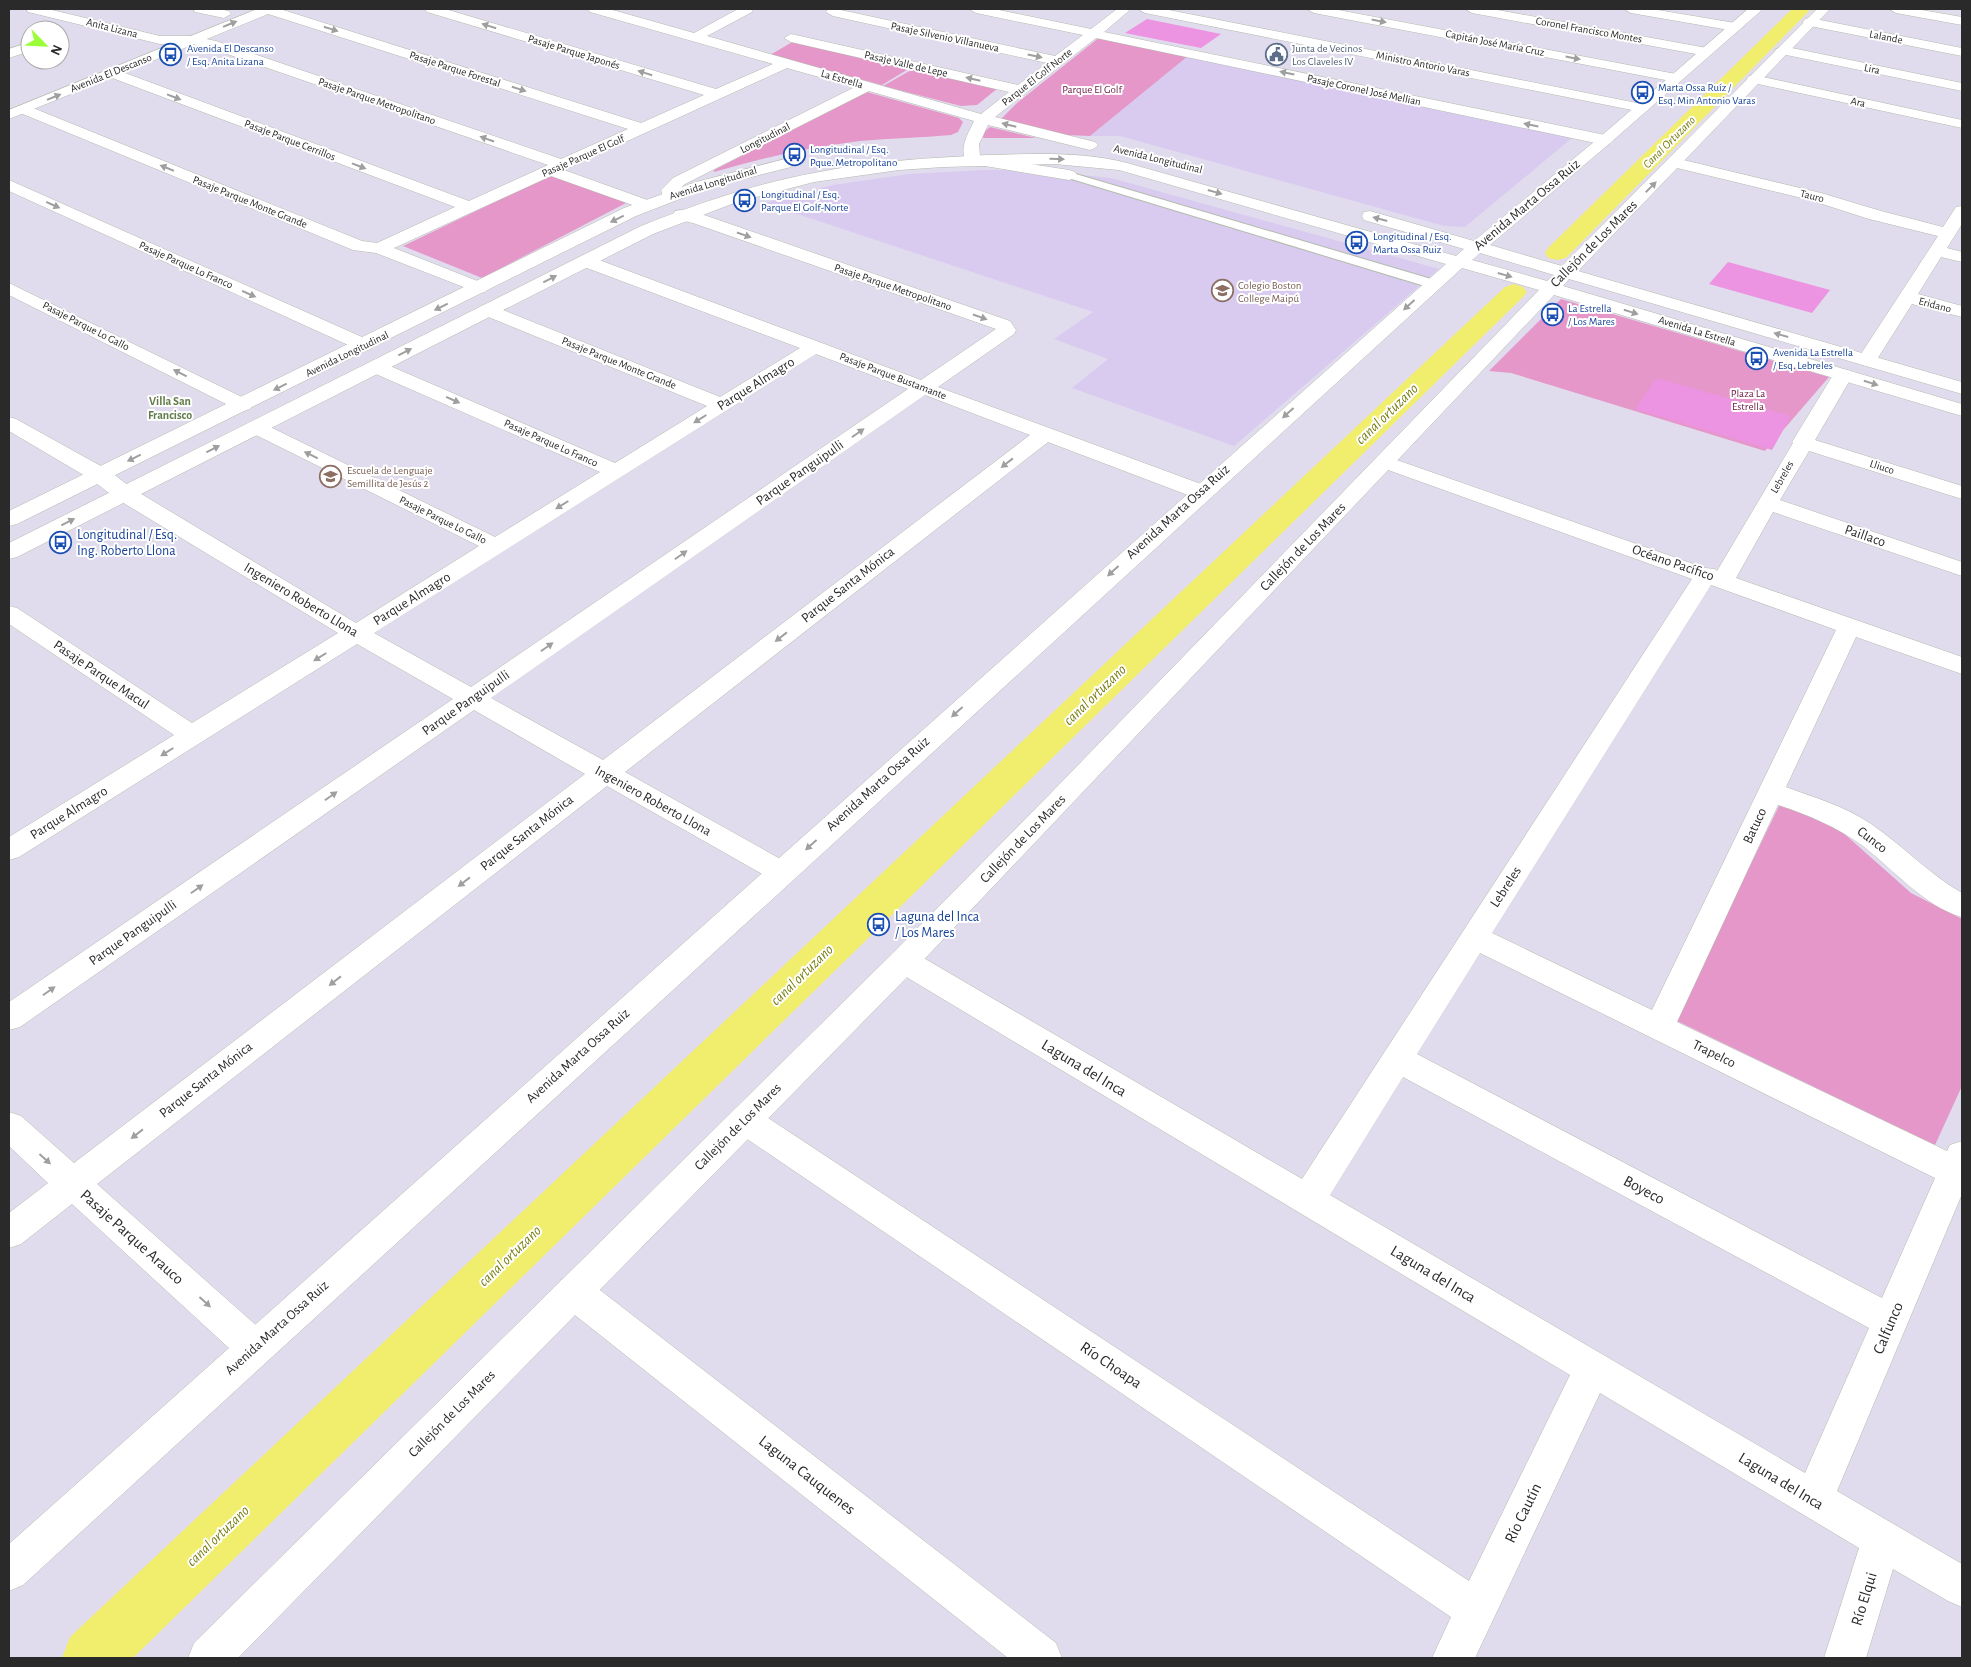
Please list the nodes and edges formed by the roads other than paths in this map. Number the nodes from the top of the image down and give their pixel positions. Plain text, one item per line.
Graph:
1 (33, 9) edge
2 (200, 9) edge
3 (238, 9) edge
4 (268, 9) edge
5 (432, 9) edge
6 (596, 9) edge
7 (747, 9) edge
8 (976, 9) edge
9 (1125, 9) edge
10 (1145, 9) edge
11 (1314, 9) edge
12 (1472, 9) edge
13 (1630, 9) edge
14 (1756, 9) edge
15 (1824, 9) edge
16 (1896, 9) edge
17 (647, 12) dead end
18 (832, 13) edge
19 (224, 14) junction
20 (633, 19) junction
21 (1962, 21) edge
22 (1810, 22) junction
23 (92, 24) junction
24 (1735, 27) junction
25 (808, 28) dead end
26 (70, 31) edge
27 (1094, 33) junction
28 (696, 37) junction
29 (791, 38) junction
30 (160, 40) junction
31 (192, 40) junction
32 (1782, 50) junction
33 (1707, 52) junction
34 (1962, 52) edge
35 (762, 56) junction
36 (1058, 61) junction
37 (786, 63) junction
38 (112, 73) junction
39 (1676, 78) junction
40 (1754, 79) junction
41 (868, 86) junction
42 (1962, 87) edge
43 (1020, 90) junction
44 (717, 94) junction
45 (9, 102) edge
46 (1642, 108) junction
47 (16, 112) edge
48 (983, 119) junction
49 (1962, 124) edge
50 (643, 129) junction
51 (1605, 140) junction
52 (1090, 145) junction
53 (1108, 147) dead end
54 (880, 150) dead end
55 (972, 152) junction
56 (801, 161) dead end
57 (1675, 163) junction
58 (556, 167) junction
59 (1069, 176) joint
60 (9, 185) edge
61 (670, 196) junction
62 (648, 205) junction
63 (469, 207) junction
64 (1962, 211) edge
65 (1354, 212) dead end
66 (681, 215) junction
67 (1948, 233) junction
68 (1478, 246) junction
69 (379, 248) junction
70 (1937, 251) junction
71 (1962, 257) edge
72 (585, 260) junction
73 (1460, 261) junction
74 (1567, 272) junction
75 (1432, 284) junction
76 (9, 288) edge
77 (479, 288) junction
78 (1551, 288) junction
79 (1907, 297) junction
80 (487, 310) junction
81 (1962, 312) edge
82 (364, 345) junction
83 (815, 347) junction
84 (1867, 360) junction
85 (376, 367) junction
86 (1843, 375) junction
87 (924, 387) junction
88 (1962, 388) edge
89 (243, 405) junction
90 (722, 405) junction
91 (1962, 410) edge
92 (9, 423) edge
93 (256, 427) junction
94 (1046, 433) junction
95 (1802, 442) junction
96 (1384, 462) junction
97 (616, 472) junction
98 (100, 475) junction
99 (1201, 492) junction
100 (1962, 493) edge
101 (124, 494) junction
102 (1767, 504) junction
103 (9, 520) edge
104 (496, 546) junction
105 (9, 552) edge
106 (1962, 569) edge
107 (1715, 577) junction
108 (9, 614) edge
109 (1850, 626) junction
110 (357, 634) junction
111 (1962, 666) edge
112 (472, 699) junction
113 (193, 736) junction
114 (604, 774) junction
115 (1771, 792) junction
116 (12, 844) edge
117 (781, 872) junction
118 (1962, 906) edge
119 (1474, 937) junction
120 (904, 961) junction
121 (9, 1018) edge
122 (1659, 1027) junction
123 (1396, 1059) junction
124 (745, 1120) junction
125 (9, 1126) edge
126 (1959, 1163) edge
127 (73, 1183) junction
128 (1308, 1200) junction
129 (9, 1232) edge
130 (574, 1292) junction
131 (1891, 1321) junction
132 (255, 1348) junction
133 (1592, 1368) junction
134 (1813, 1500) junction
135 (1882, 1540) junction
136 (9, 1570) edge
137 (1962, 1588) edge
138 (1476, 1610) junction
139 (209, 1658) edge
140 (1040, 1658) edge
141 (1453, 1658) edge
142 (1845, 1658) edge

1 - 23 street, Anita Lizana
2 - 19 street
3 - 19 street, Avenida El Descanso
31 -> 4 street, Avenida El Descanso
4 -> 50 street, Pasaje Parque Forestal
44 -> 5 street, Pasaje Parque Japonés
6 - 20 street, La Estrella
7 - 28 street
8 - 27 street, Pasaje Coronel José Mellian
9 - 27 street, Parque El Golf Norte
10 - 46 street, Ministro Antorio Varas
11 -> 39 street, Capitán José María Cruz
12 - 33 street, Coronel Francisco Montes
13 - 24 street
14 - 24 street, Avenida Marta Ossa Ruiz
15 - 22 street, Callejón de Los Mares
16 - 21 street
17 - 20 street
18 -> 36 street, Pasaje Silvenio Villanueva
19 - 30 street, Avenida El Descanso
20 - 28 street, La Estrella
22 - 32 street, Callejón de Los Mares
22 - 34 street, Lalande
23 - 26 street
23 - 30 street, Anita Lizana
24 - 33 street, Avenida Marta Ossa Ruiz
25 - 29 street
27 - 36 street, Parque El Golf Norte
51 -> 27 street, Pasaje Coronel José Mellian
28 - 35 street, La Estrella
29 - 35 street
43 -> 29 street, Pasaje Valle de Lepe
30 - 31 street, Anita Lizana
30 - 45 street, Avenida El Descanso
31 - 38 street, Avenida El Descanso
58 -> 31 street, Pasaje Parque Metropolitano
32 - 40 street, Callejón de Los Mares
32 - 42 street, Lira
33 - 39 street, Avenida Marta Ossa Ruiz
35 - 37 street, La Estrella
36 - 43 street, Parque El Golf Norte
37 - 41 street, La Estrella
37 - 44 street, Pasaje Parque El Golf
47 -> 38 street, Avenida El Descanso
38 -> 63 street, Pasaje Parque Cerrillos
39 - 46 street, Avenida Marta Ossa Ruiz
40 - 49 street, Ara
40 - 57 street, Callejón de Los Mares
41 - 48 street, La Estrella
41 - 61 street, Longitudinal
43 - 48 street, Parque El Golf Norte
44 - 50 street, Pasaje Parque El Golf
46 - 51 street, Avenida Marta Ossa Ruiz
69 -> 47 street, Pasaje Parque Monte Grande
52 -> 48 street, La Estrella
48 - 55 street, Parque El Golf Norte
50 - 58 street, Pasaje Parque El Golf
51 - 68 street, Avenida Marta Ossa Ruiz
52 - 53 street, Avenida Longitudinal
52 - 55 street, Avenida Longitudinal
54 - 55 street, Avenida Longitudinal
55 - 59 street
55 - 66 street, Avenida Longitudinal
55 -> 73 street, Avenida Longitudinal
56 - 61 street, Avenida Longitudinal
57 - 67 street, Tauro
74 -> 57 street, Callejón de Los Mares
58 - 62 street, Pasaje Parque Metropolitano
58 - 63 street, Pasaje Parque El Golf
59 - 75 lane
60 -> 82 street, Pasaje Parque Lo Franco
61 - 62 street, Avenida Longitudinal
62 -> 77 street, Avenida Longitudinal
63 - 69 street, Pasaje Parque El Golf
64 - 67 street
68 -> 65 street
66 - 72 street, Avenida Longitudinal
66 -> 87 street, Pasaje Parque Metropolitano
67 - 70 street
68 - 73 street, Avenida Marta Ossa Ruiz
68 - 74 street, Avenida La Estrella
69 - 77 street, Pasaje Parque Monte Grande
70 - 71 street
70 - 79 street
80 -> 72 street, Avenida Longitudinal
72 - 83 street, Pasaje Parque Bustamante
73 - 75 street, Avenida Marta Ossa Ruiz
73 -> 78 street, Avenida La Estrella
74 - 78 street, Callejón de Los Mares
84 -> 74 street, Avenida La Estrella
75 -> 99 street, Avenida Marta Ossa Ruiz
89 -> 76 street, Pasaje Parque Lo Gallo
77 -> 82 street, Avenida Longitudinal
78 -> 86 street, Avenida La Estrella
78 - 96 street, Callejón de Los Mares
79 - 81 street, Eridano
79 - 84 street
85 -> 80 street, Avenida Longitudinal
80 - 90 street, Pasaje Parque Monte Grande
82 -> 89 street, Avenida Longitudinal
83 - 87 street, Pasaje Parque Bustamante
83 - 90 street, Parque Almagro
84 - 88 street, Avenida La Estrella
85 - 93 street, Avenida Longitudinal
85 -> 97 street, Pasaje Parque Lo Franco
86 -> 91 street, Avenida La Estrella
86 - 95 street, Lebreles
87 - 94 street, Pasaje Parque Bustamante
112 -> 87 street, Parque Panguipulli
89 -> 98 street, Avenida Longitudinal
90 -> 97 street, Parque Almagro
92 - 98 street, Ingeniero Roberto Llona
101 -> 93 street, Avenida Longitudinal
104 -> 93 street, Pasaje Parque Lo Gallo
94 - 99 street, Pasaje Parque Bustamante
94 -> 114 street, Parque Santa Mónica
95 - 100 street, Lliuco
95 - 102 street, Lebreles
96 - 107 street, Océano Pacífico
96 - 120 street, Callejón de Los Mares
97 -> 104 street, Parque Almagro
98 - 101 street, Ingeniero Roberto Llona
98 - 103 street, Avenida Longitudinal
99 -> 117 street, Avenida Marta Ossa Ruiz
105 -> 101 street, Avenida Longitudinal
101 - 110 street, Ingeniero Roberto Llona
102 - 106 street, Paillaco
102 - 107 street, Lebreles
104 - 110 street, Parque Almagro
107 - 109 street, Océano Pacífico
107 - 119 street, Lebreles
108 - 113 street, Pasaje Parque Macul
109 - 111 street, Océano Pacífico
109 - 115 street, Batuco
110 - 112 street, Ingeniero Roberto Llona
110 -> 113 street, Parque Almagro
112 - 114 street, Ingeniero Roberto Llona
121 -> 112 street, Parque Panguipulli
113 -> 116 street, Parque Almagro
114 - 117 street, Ingeniero Roberto Llona
114 -> 127 street, Parque Santa Mónica
115 - 118 street, Cunco
115 - 122 street, Batuco
117 - 132 street, Avenida Marta Ossa Ruiz
119 - 122 street, Trapelco
119 - 123 street, Lebreles
120 - 124 street, Callejón de Los Mares
120 - 128 street, Laguna del Inca
122 - 126 street, Trapelco
123 - 128 street, Lebreles
123 - 131 street, Boyeco
124 - 130 street, Callejón de Los Mares
124 - 138 street, Río Choapa
125 -> 127 street, Pasaje Parque Arauco
126 - 131 street, Calfunco
127 - 129 street, Parque Santa Mónica
127 -> 132 street, Pasaje Parque Arauco
128 - 133 street, Laguna del Inca
130 - 139 street, Callejón de Los Mares
130 - 140 street, Laguna Cauquenes
131 - 134 street, Calfunco
132 - 136 street, Avenida Marta Ossa Ruiz
133 - 134 street, Laguna del Inca
133 - 138 street, Río Cautín
134 - 135 street, Laguna del Inca
135 - 137 street, Laguna del Inca
135 - 142 street, Río Elqui
138 - 141 street, Río Cautín

